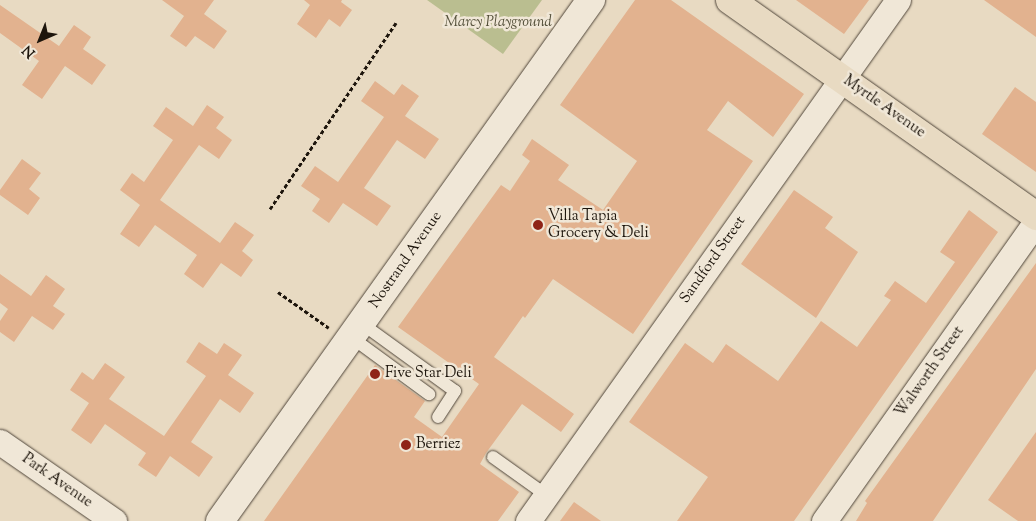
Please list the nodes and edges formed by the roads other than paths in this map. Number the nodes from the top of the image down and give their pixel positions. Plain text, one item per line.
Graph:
1 (591, 0) edge
2 (730, 0) edge
3 (898, 0) edge
4 (843, 78) junction
5 (1036, 216) edge
6 (1036, 222) edge
7 (353, 334) junction
8 (429, 394) dead end
9 (438, 417) dead end
10 (0, 442) edge
11 (493, 457) dead end
12 (546, 495) junction
13 (114, 521) edge
14 (220, 521) edge
15 (528, 521) edge
16 (824, 521) edge

1 - 7 main road, Nostrand Avenue
2 - 4 main road, Myrtle Avenue
3 - 4 street, Sandford Street
4 - 5 main road, Myrtle Avenue
4 - 12 street, Sandford Street
6 - 16 street, Walworth Street
7 - 8 lane
7 - 9 lane
7 - 14 main road, Nostrand Avenue
10 - 13 street, Park Avenue
11 - 12 lane
12 - 15 street, Sandford Street

